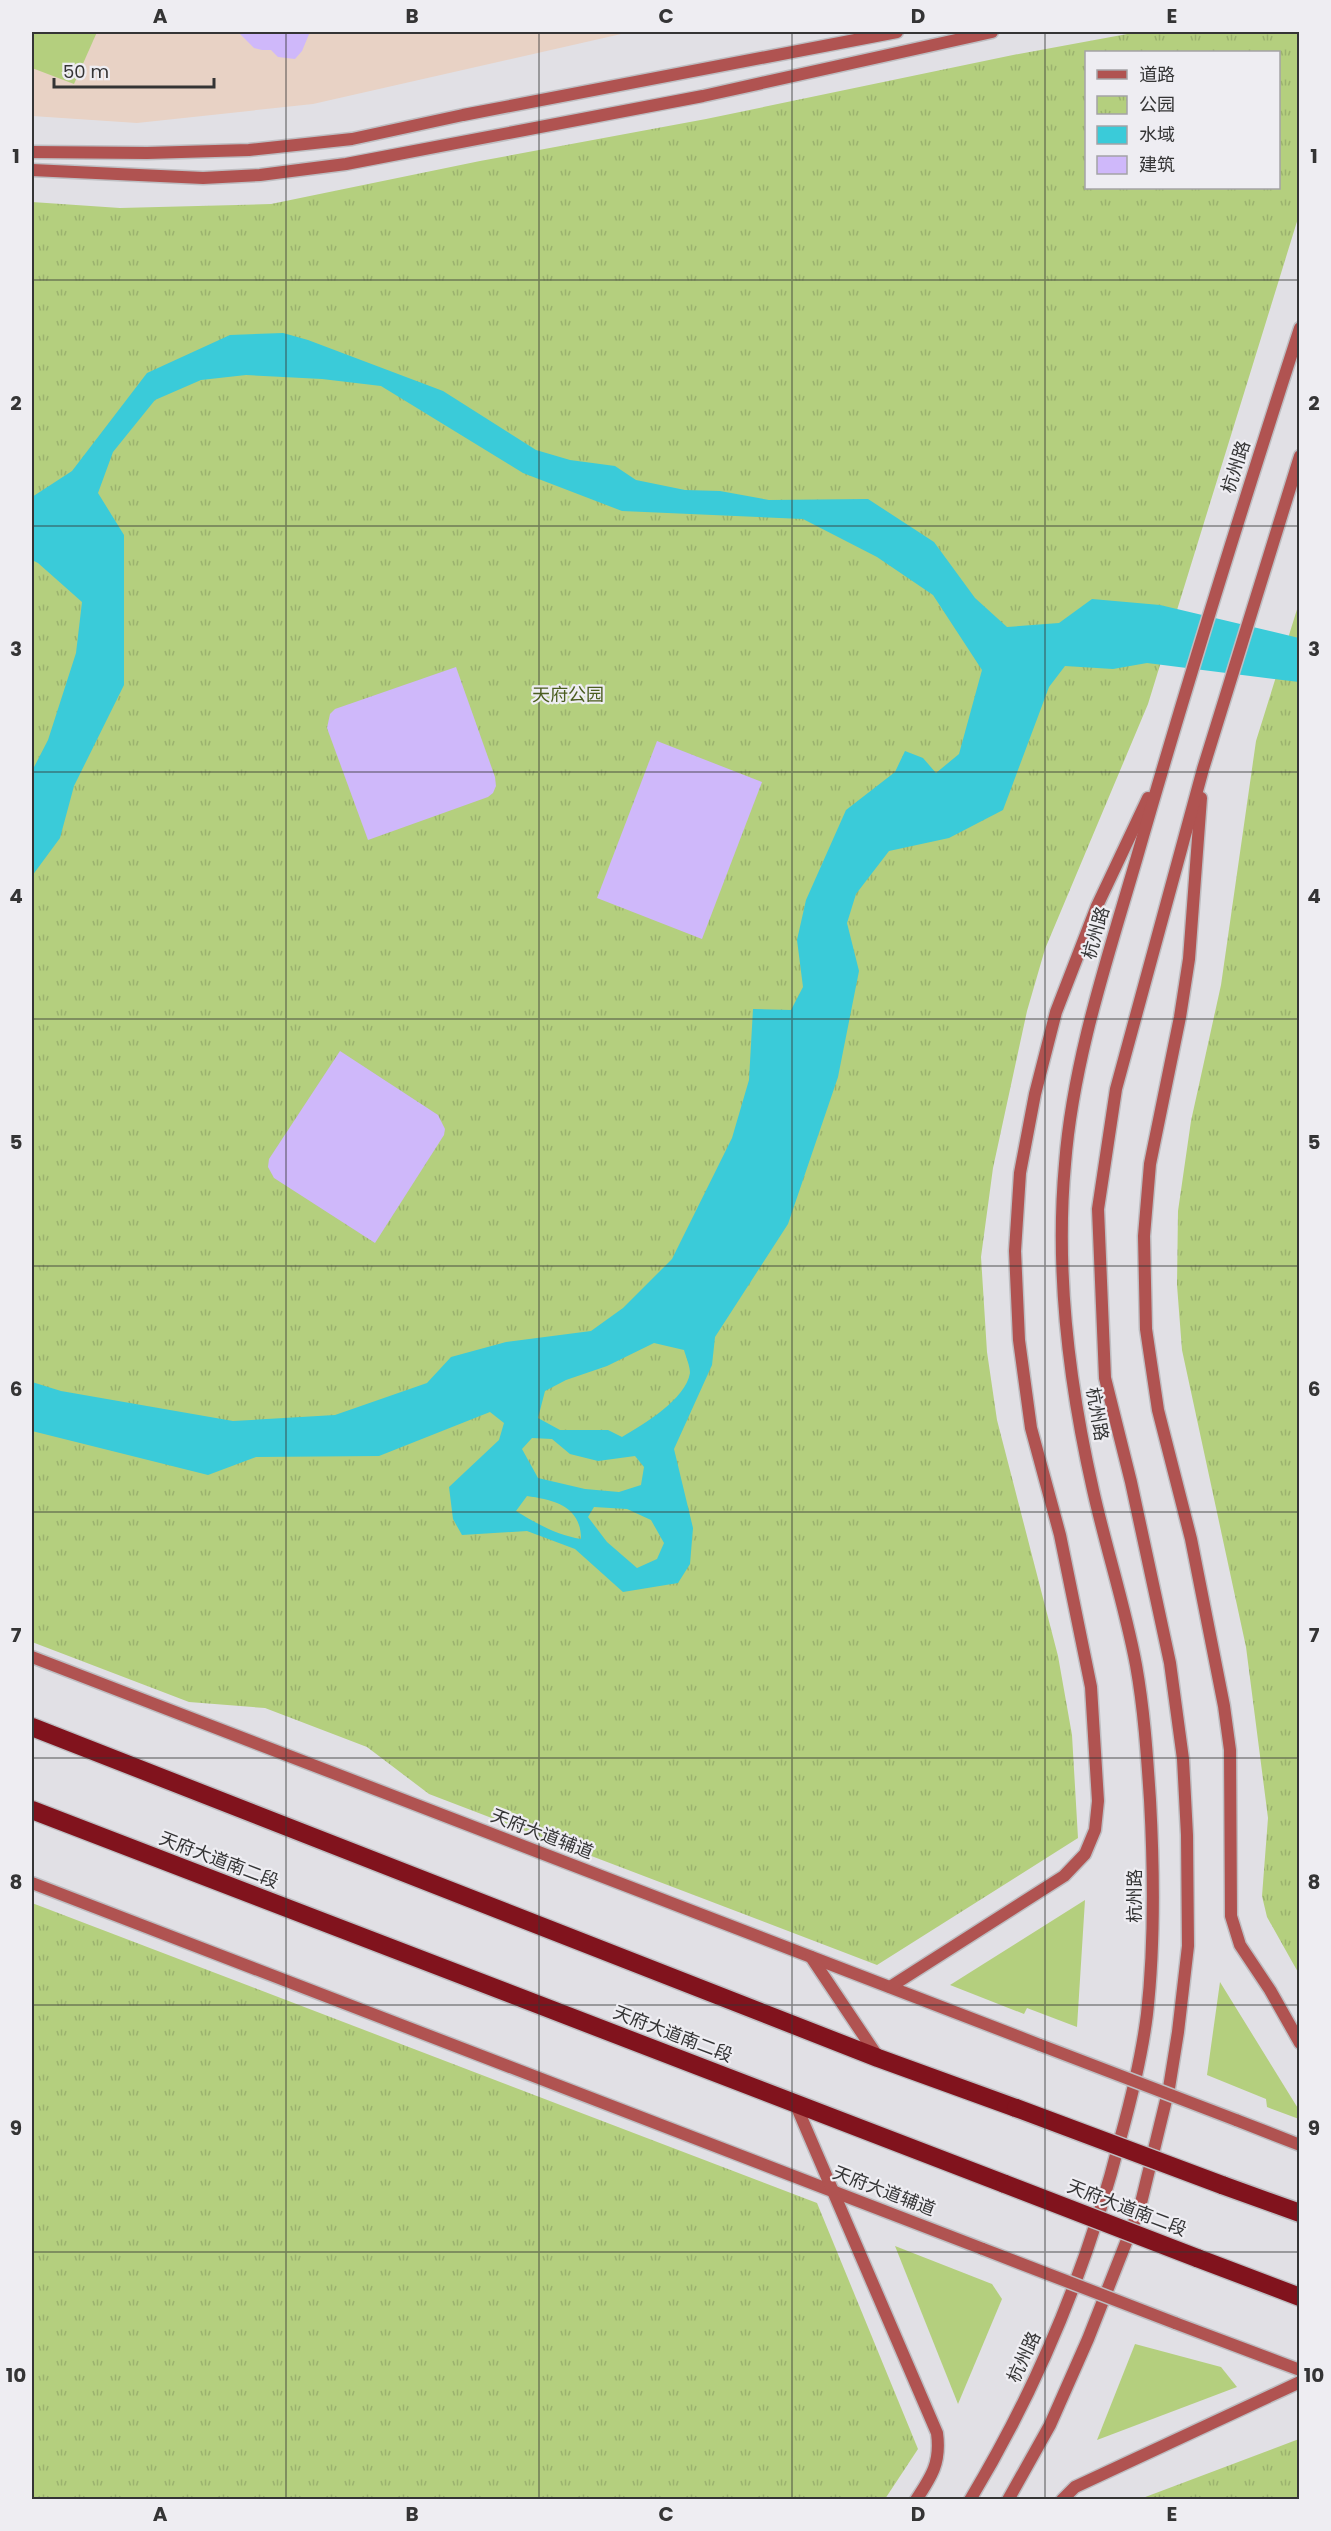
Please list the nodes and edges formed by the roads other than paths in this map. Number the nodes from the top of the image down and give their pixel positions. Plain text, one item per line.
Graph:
1 (897, 32) edge
2 (992, 32) edge
3 (32, 152) edge
4 (32, 170) edge
5 (1299, 328) edge
6 (1299, 456) edge
7 (1163, 764) junction
8 (1203, 769) junction
9 (32, 1658) edge
10 (32, 1727) edge
11 (32, 1810) edge
12 (32, 1883) edge
13 (811, 1957) junction
14 (890, 1987) junction
15 (1299, 2043) edge
16 (878, 2058) junction
17 (795, 2103) junction
18 (1299, 2145) edge
19 (834, 2192) junction
20 (1299, 2213) edge
21 (1299, 2297) edge
22 (1299, 2370) edge
23 (1299, 2382) edge
24 (916, 2499) edge
25 (970, 2499) edge
26 (1008, 2499) edge
27 (1062, 2499) edge

1 - 3 main road
2 - 4 main road
5 - 7 main road, 杭州路
6 - 8 main road, 杭州路
7 - 14 main road
7 - 25 main road, 杭州路
8 - 15 main road
8 - 26 main road, 杭州路
9 - 13 main road, 天府大道辅道
10 - 16 highway
11 - 17 highway, 天府大道南二段
12 - 19 main road, 天府大道辅道
13 - 14 main road, 天府大道辅道
13 - 16 main road
14 - 18 main road, 天府大道辅道, bridge
16 - 20 highway, bridge
17 - 19 main road
17 - 21 highway, 天府大道南二段, bridge
19 - 22 main road, 天府大道辅道, bridge
19 - 24 main road
23 - 27 main road

